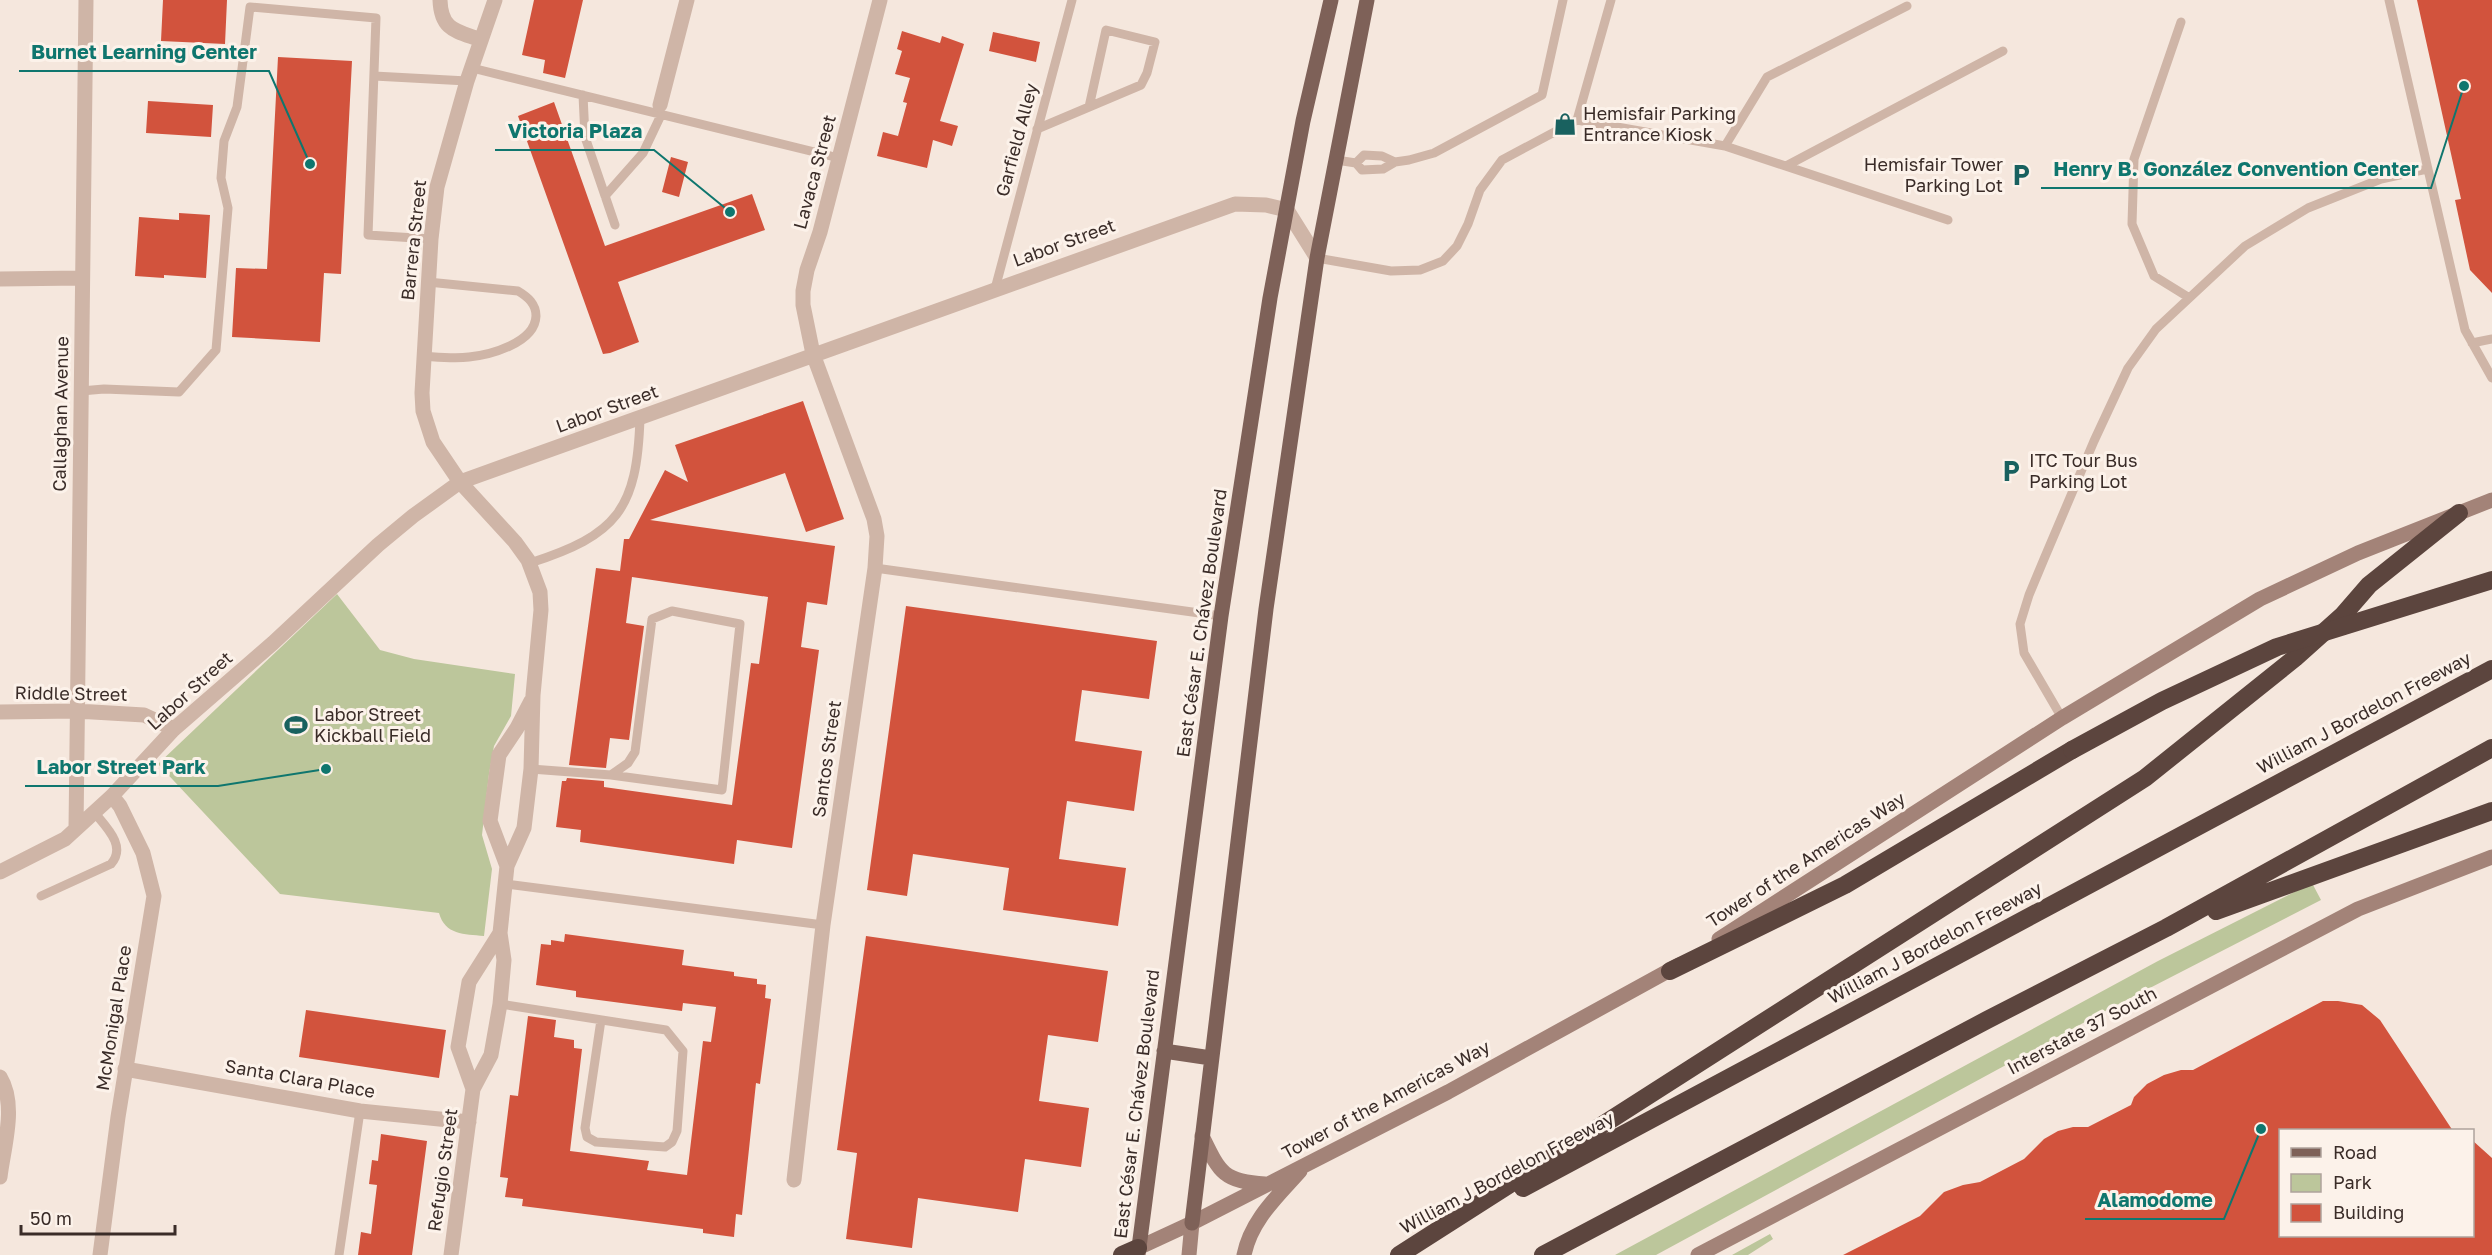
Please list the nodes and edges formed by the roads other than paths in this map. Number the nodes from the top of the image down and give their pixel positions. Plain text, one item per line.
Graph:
1 (86, 0) edge
2 (440, 0) edge
3 (495, 0) edge
4 (687, 0) edge
5 (880, 0) edge
6 (1072, 0) edge
7 (1331, 0) edge
8 (1367, 0) edge
9 (1563, 0) edge
10 (1611, 0) edge
11 (2389, 0) edge
12 (1906, 6) dead end
13 (2181, 22) dead end
14 (481, 40) junction
15 (2002, 51) dead end
16 (469, 74) junction
17 (374, 76) junction
18 (583, 95) junction
19 (1089, 107) junction
20 (660, 111) junction
21 (1577, 120) junction
22 (1037, 129) junction
23 (1725, 147) junction
24 (839, 158) junction
25 (1336, 160) junction
26 (1395, 162) junction
27 (1356, 163) junction
28 (1786, 166) junction
29 (2427, 169) junction
30 (605, 195) junction
31 (1287, 210) junction
32 (1948, 220) dead end
33 (615, 225) dead end
34 (431, 239) junction
35 (1317, 258) junction
36 (82, 278) junction
37 (0, 279) edge
38 (428, 282) junction
39 (995, 289) junction
40 (2188, 297) junction
41 (2492, 339) edge
42 (2472, 343) junction
43 (813, 354) junction
44 (423, 356) junction
45 (2492, 378) edge
46 (81, 391) junction
47 (640, 418) junction
48 (460, 482) junction
49 (2492, 500) edge
50 (2459, 513) junction
51 (530, 563) junction
52 (874, 568) junction
53 (2492, 580) edge
54 (1221, 616) junction
55 (2492, 669) edge
56 (533, 695) junction
57 (0, 711) edge
58 (76, 711) junction
59 (2062, 718) junction
60 (174, 729) junction
61 (2492, 748) edge
62 (531, 769) junction
63 (611, 775) junction
64 (112, 796) junction
65 (2492, 811) edge
66 (94, 812) junction
67 (75, 829) junction
68 (2492, 857) edge
69 (507, 866) junction
70 (0, 872) edge
71 (506, 884) junction
72 (42, 896) dead end
73 (822, 925) junction
74 (2166, 928) junction
75 (500, 933) junction
76 (1670, 971) junction
77 (500, 1004) junction
78 (601, 1020) junction
79 (1164, 1051) junction
80 (1211, 1058) junction
81 (125, 1069) junction
82 (0, 1077) edge
83 (473, 1089) junction
84 (360, 1111) junction
85 (469, 1122) junction
86 (1202, 1136) junction
87 (1309, 1162) junction
88 (0, 1177) edge
89 (794, 1180) dead end
90 (1265, 1185) junction
91 (1192, 1223) junction
92 (1133, 1253) edge
93 (100, 1255) edge
94 (339, 1255) edge
95 (451, 1255) edge
96 (1189, 1255) edge
97 (1244, 1255) edge
98 (1399, 1255) edge
99 (1543, 1255) edge
100 (1698, 1255) edge

1 - 36 street, Callaghan Avenue
2 - 14 street
3 - 14 street, Barrera Street
4 - 20 street
5 - 24 street, Lavaca Street
6 - 22 lane, Garfield Alley
7 - 31 main road, East César E. Chávez Boulevard
8 - 25 main road
9 - 26 lane
10 - 21 lane
11 - 29 lane
12 - 23 lane
13 - 40 lane
14 - 16 street, Barrera Street
15 - 28 lane
16 - 17 lane
16 - 18 lane
16 - 34 street, Barrera Street
17 - 34 lane
17 - 46 lane
18 - 20 lane
18 - 30 lane
19 - 19 lane
19 - 22 lane
20 - 24 lane
20 - 30 lane
21 - 23 lane
21 - 35 lane
22 - 39 lane, Garfield Alley
23 - 28 lane
24 - 43 street, Lavaca Street
25 - 27 lane
25 - 35 main road
26 - 27 lane
26 - 27 lane
28 - 32 lane
29 - 40 lane
29 - 42 lane
30 - 33 lane
31 - 35 street
31 - 39 street, Labor Street
31 - 54 main road, East César E. Chávez Boulevard
34 - 38 street, Barrera Street
35 - 80 main road
36 - 37 street
36 - 46 street, Callaghan Avenue
38 - 44 street, Barrera Street
38 - 44 lane
39 - 43 street, Labor Street
40 - 59 lane
41 - 42 lane
42 - 45 lane
43 - 47 street, Labor Street
43 - 52 street, Santos Street
44 - 48 street, Barrera Street
46 - 58 street, Callaghan Avenue
47 - 48 street, Labor Street
47 - 51 lane
48 - 51 street, Refugio Street
48 - 60 street, Labor Street
49 - 50 main road, Tower of the Americas Way
50 - 59 main road, Tower of the Americas Way
50 - 98 highway
51 - 56 street, Refugio Street
52 - 54 lane
52 - 73 street, Santos Street
53 - 76 highway, bridge
54 - 79 main road, East César E. Chávez Boulevard
55 - 98 highway, William J Bordelon Freeway
56 - 62 street, Refugio Street
56 - 69 street, Refugio Street
57 - 58 street, Riddle Street
58 - 60 street, Riddle Street
58 - 67 street, Callaghan Avenue
59 - 76 main road, Tower of the Americas Way
60 - 64 street, Labor Street
61 - 74 highway
62 - 63 lane
62 - 69 street, Refugio Street
63 - 63 lane
64 - 66 street, Labor Street
64 - 81 street, McMonigal Place
65 - 74 highway
66 - 67 street, Labor Street
66 - 72 lane
67 - 70 street, Labor Street
68 - 100 main road, Interstate 37 South
69 - 71 street, Refugio Street
71 - 73 lane
71 - 75 street, Refugio Street
73 - 89 street, Santos Street
74 - 99 highway
75 - 77 street, Refugio Street
75 - 83 street, Refugio Street
76 - 87 main road, Tower of the Americas Way
77 - 78 lane
77 - 83 street, Refugio Street
78 - 78 lane
79 - 80 main road
79 - 92 main road, East César E. Chávez Boulevard
80 - 86 main road
81 - 84 street, Santa Clara Place
81 - 93 street, McMonigal Place
82 - 88 street
83 - 85 street, Refugio Street
84 - 85 street, Santa Clara Place
84 - 94 lane
85 - 95 street, Refugio Street
86 - 90 main road
86 - 91 main road
87 - 90 main road, Tower of the Americas Way
87 - 97 main road
90 - 91 main road, Tower of the Americas Way
91 - 92 main road, Tower of the Americas Way
91 - 96 main road

